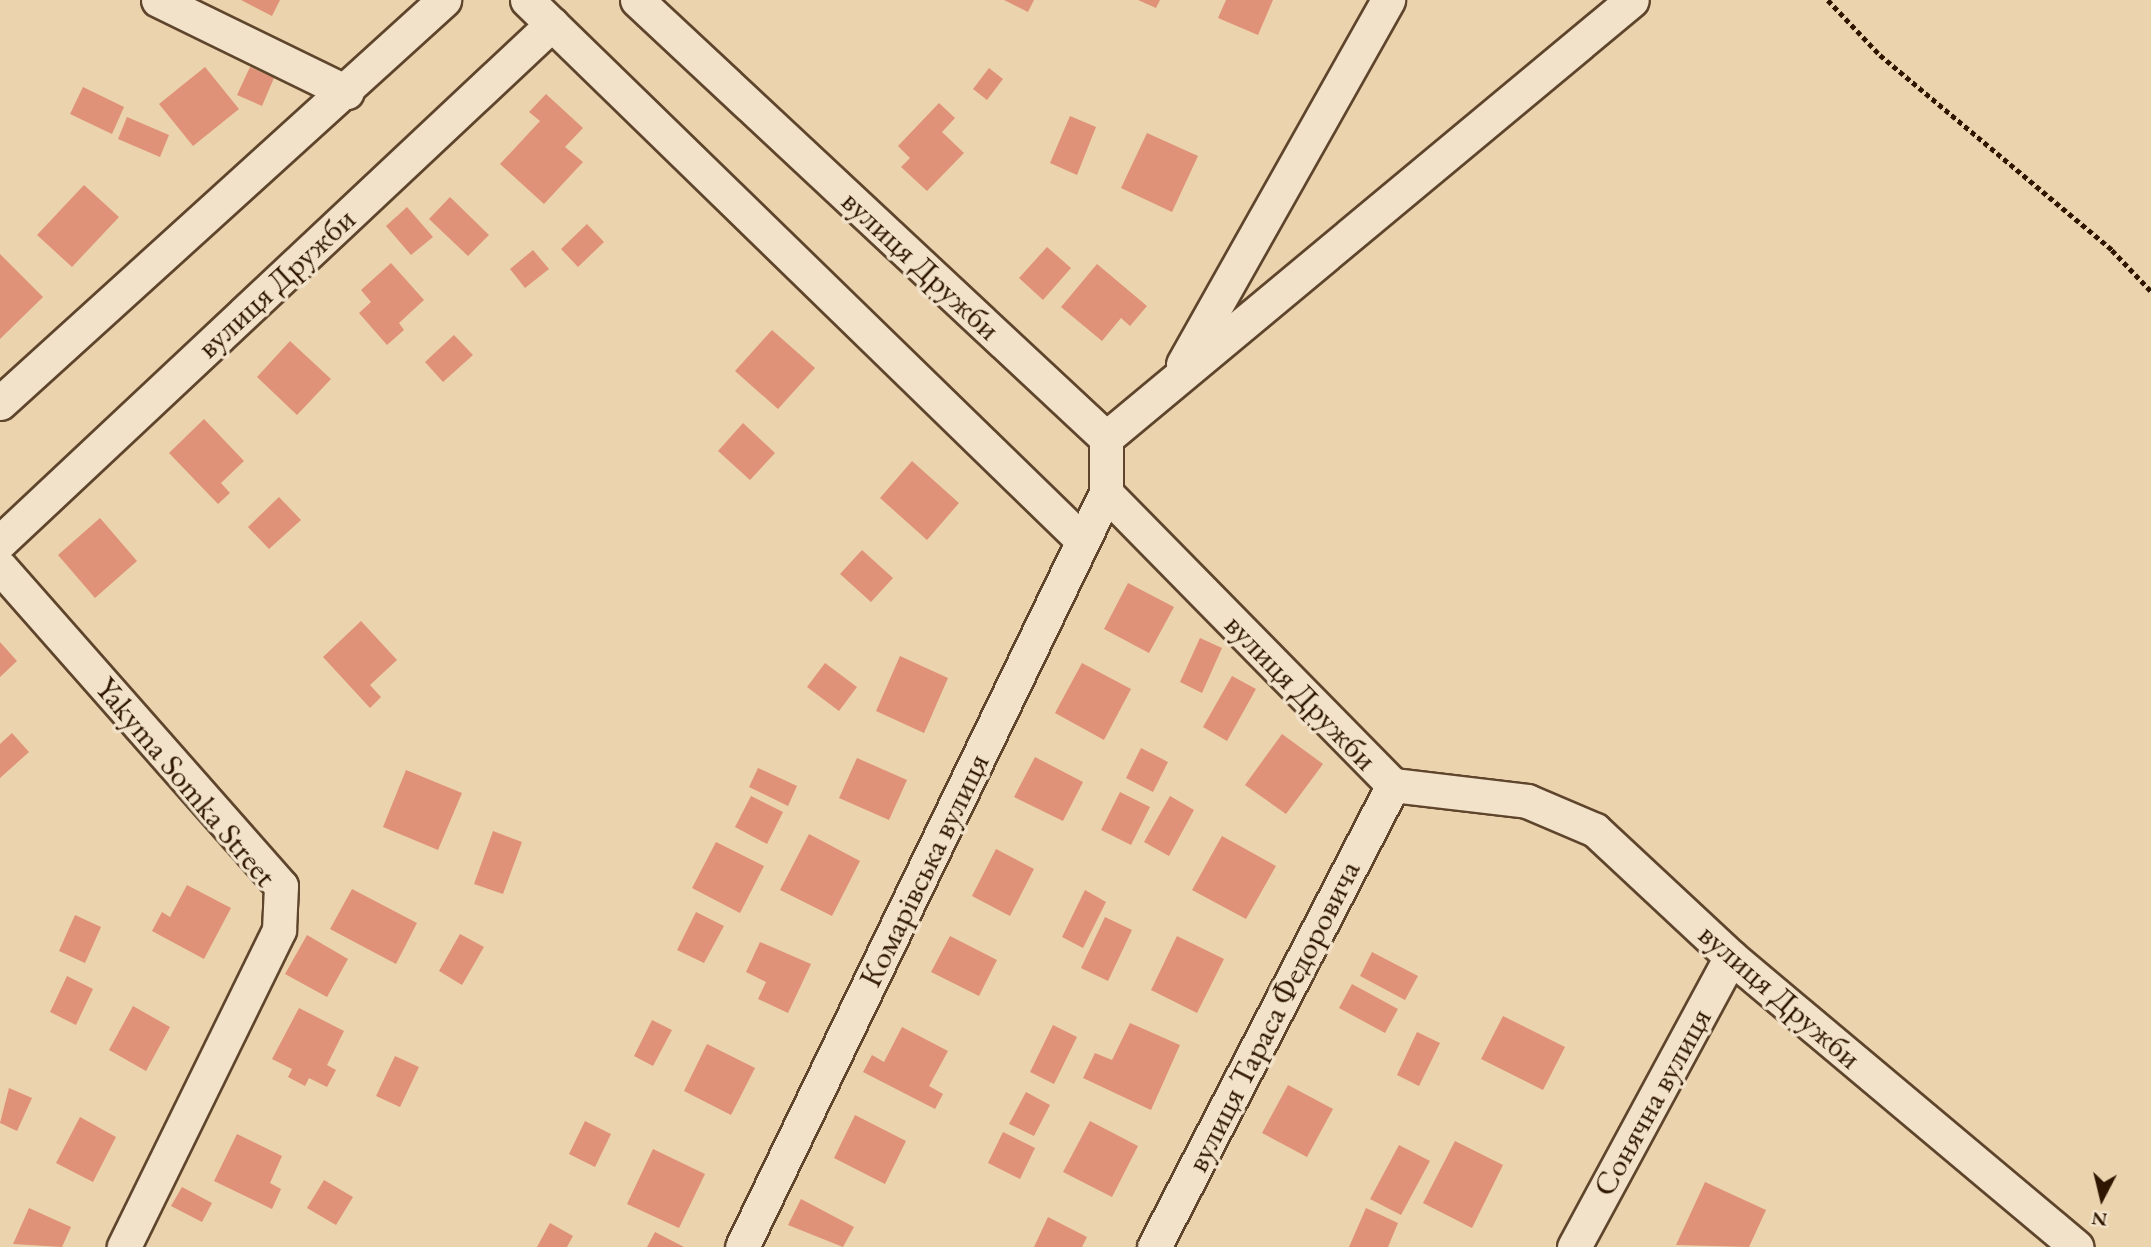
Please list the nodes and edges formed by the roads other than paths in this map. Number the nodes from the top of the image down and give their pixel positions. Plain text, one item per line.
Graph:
1 (158, 0) edge
2 (444, 0) edge
3 (527, 0) edge
4 (637, 0) edge
5 (1388, 0) edge
6 (1632, 0) edge
7 (551, 24) junction
8 (347, 92) junction
9 (1172, 383) junction
10 (0, 403) edge
11 (1107, 438) junction
12 (1106, 493) junction
13 (1083, 540) junction
14 (0, 542) edge
15 (0, 567) edge
16 (1392, 785) junction
17 (1731, 957) junction
18 (124, 1247) edge
19 (742, 1247) edge
20 (1154, 1247) edge
21 (1574, 1247) edge
22 (2076, 1247) edge

1 - 8 street
2 - 8 street
3 - 7 street
4 - 11 street, вулиця Дружби
5 - 9 street
6 - 9 street
7 - 13 street
7 - 14 street, вулиця Дружби
8 - 10 street
9 - 11 street
11 - 12 street
12 - 13 street, Комарівська вулиця
12 - 16 street, вулиця Дружби
13 - 19 street, Комарівська вулиця
15 - 18 street, Yakyma Somka Street
16 - 17 street, вулиця Дружби
16 - 20 street, вулиця Тараса Федоровича
17 - 21 street, Сонячна вулиця
17 - 22 street, вулиця Дружби

